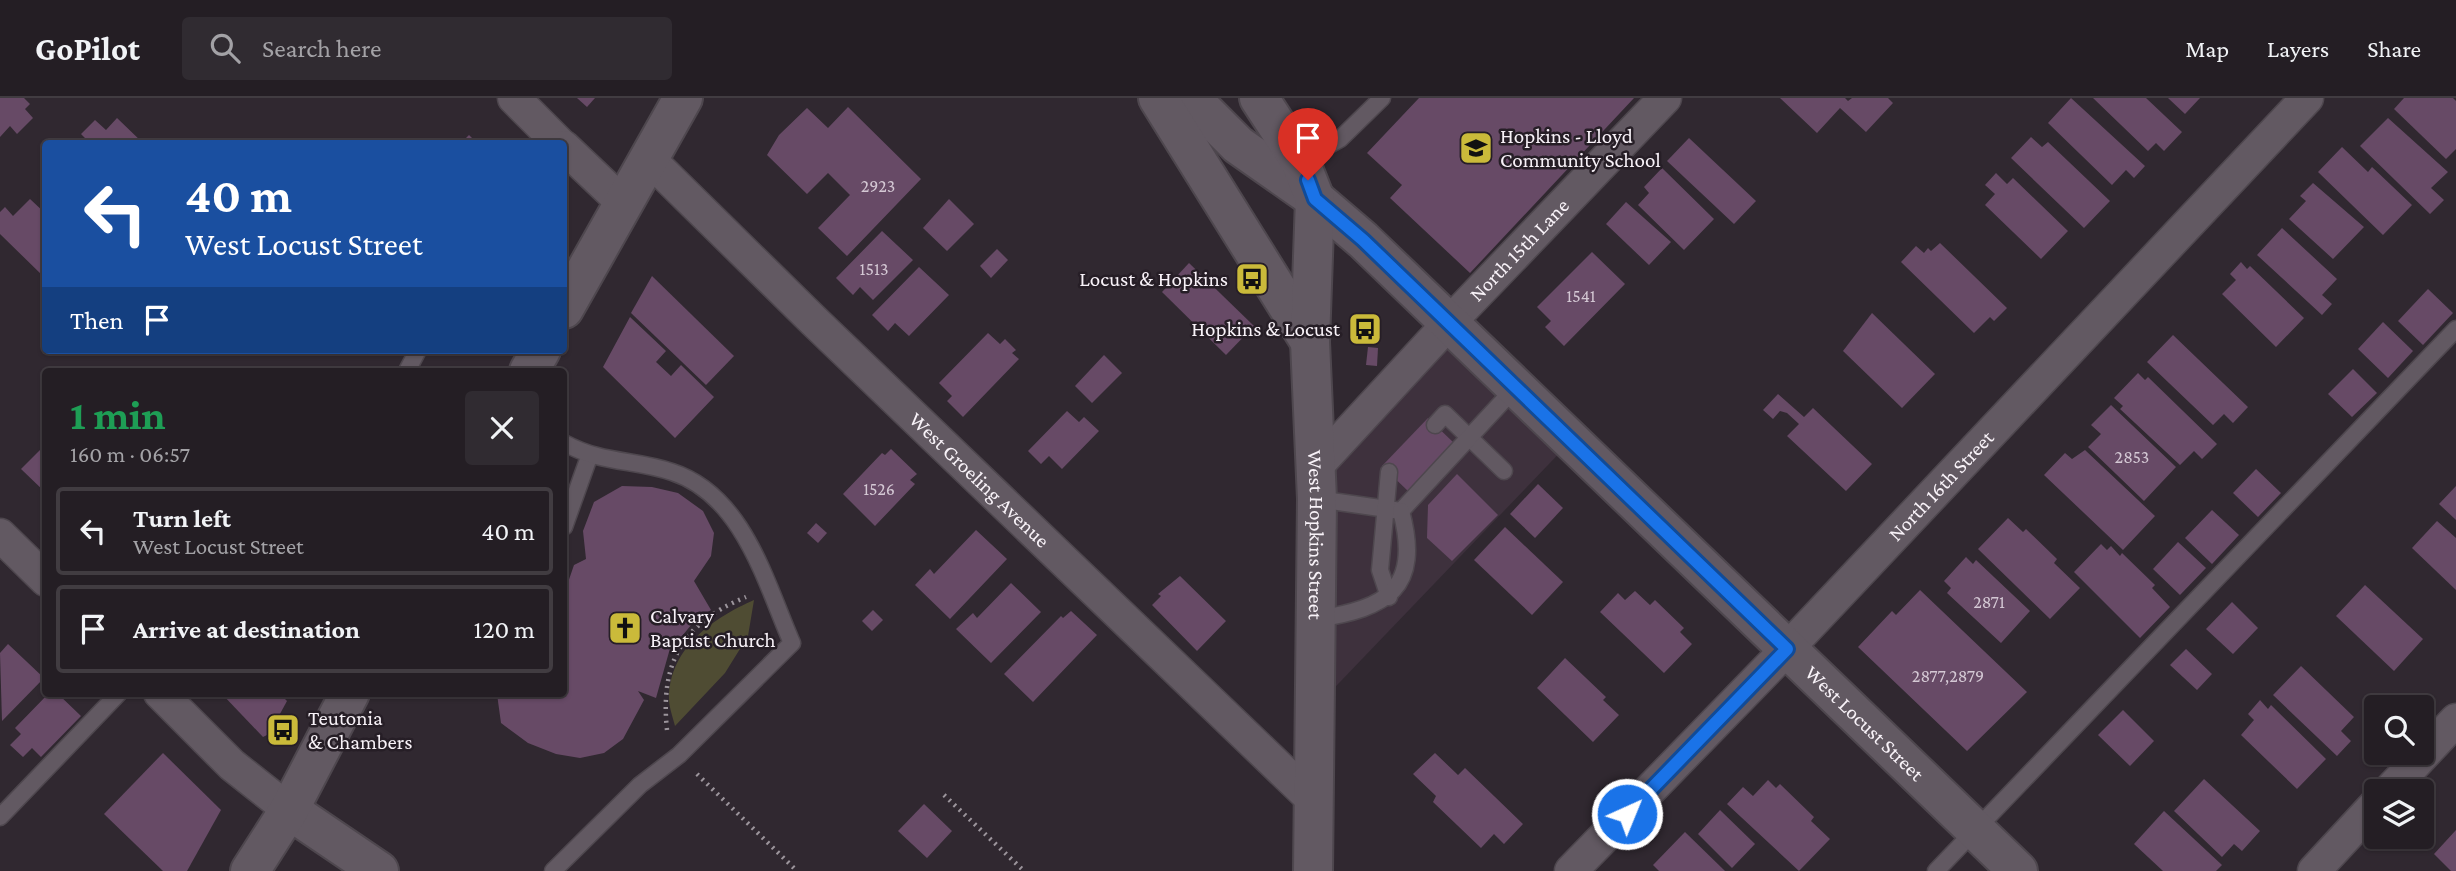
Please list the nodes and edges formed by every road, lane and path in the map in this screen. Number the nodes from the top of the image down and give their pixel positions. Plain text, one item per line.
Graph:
1 (514, 98) edge
2 (683, 98) edge
3 (1158, 98) edge
4 (1191, 98) edge
5 (1259, 98) edge
6 (1382, 98) edge
7 (1665, 98) edge
8 (2307, 98) edge
9 (556, 140) edge
10 (567, 150) edge
11 (648, 158) junction
12 (1300, 161) junction
13 (1315, 199) junction
14 (623, 203) junction
15 (567, 304) edge
16 (1448, 323) junction
17 (2456, 329) edge
18 (1310, 342) junction
19 (1516, 387) junction
20 (1435, 425) dead end
21 (1469, 438) junction
22 (567, 445) edge
23 (589, 457) junction
24 (1504, 471) dead end
25 (1389, 472) dead end
26 (1317, 482) junction
27 (1394, 510) junction
28 (567, 519) edge
29 (0, 535) edge
30 (42, 576) edge
31 (768, 588) junction
32 (1389, 597) junction
33 (1317, 619) junction
34 (1787, 649) junction
35 (114, 697) edge
36 (164, 697) edge
37 (348, 697) edge
38 (2456, 720) edge
39 (679, 755) junction
40 (2400, 779) edge
41 (944, 794) dead end
42 (1314, 801) junction
43 (289, 810) junction
44 (0, 817) edge
45 (2364, 817) edge
46 (1975, 830) junction
47 (250, 871) edge
48 (379, 871) edge
49 (553, 871) edge
50 (797, 871) edge
51 (1024, 871) edge
52 (1313, 871) edge
53 (1571, 871) edge
54 (1936, 871) edge
55 (2018, 871) edge
56 (2314, 871) edge

1 - 9 street
2 - 11 main road
3 - 18 main road
4 - 13 main road, West Locust Street
5 - 12 main road, West Locust Street
6 - 12 lane
7 - 16 street, North 15th Lane
8 - 34 street, North 16th Street
10 - 14 street
11 - 14 main road
11 - 42 street, West Groeling Avenue
12 - 13 main road, West Locust Street
13 - 16 main road, West Locust Street
13 - 18 main road, West Hopkins Street
14 - 15 main road
16 - 19 main road, West Locust Street
16 - 26 street, North 15th Lane
17 - 46 lane
18 - 26 main road, West Hopkins Street
19 - 21 lane
19 - 34 main road, West Locust Street
20 - 21 lane
21 - 24 lane
21 - 27 lane
22 - 23 lane
23 - 28 lane
23 - 31 lane
25 - 27 lane
26 - 27 lane
26 - 33 main road, West Hopkins Street
27 - 32 lane
27 - 32 lane
29 - 30 street
31 - 39 lane
31 - 39 path
32 - 33 lane
33 - 42 main road, West Hopkins Street
34 - 46 main road, West Locust Street
34 - 53 street, North 16th Street
35 - 44 lane
36 - 43 street
37 - 43 main road
38 - 40 street
39 - 49 lane
39 - 50 path
41 - 51 path
42 - 52 main road, West Hopkins Street
43 - 47 main road
43 - 48 main road
45 - 56 street
46 - 54 lane
46 - 55 main road, West Locust Street

